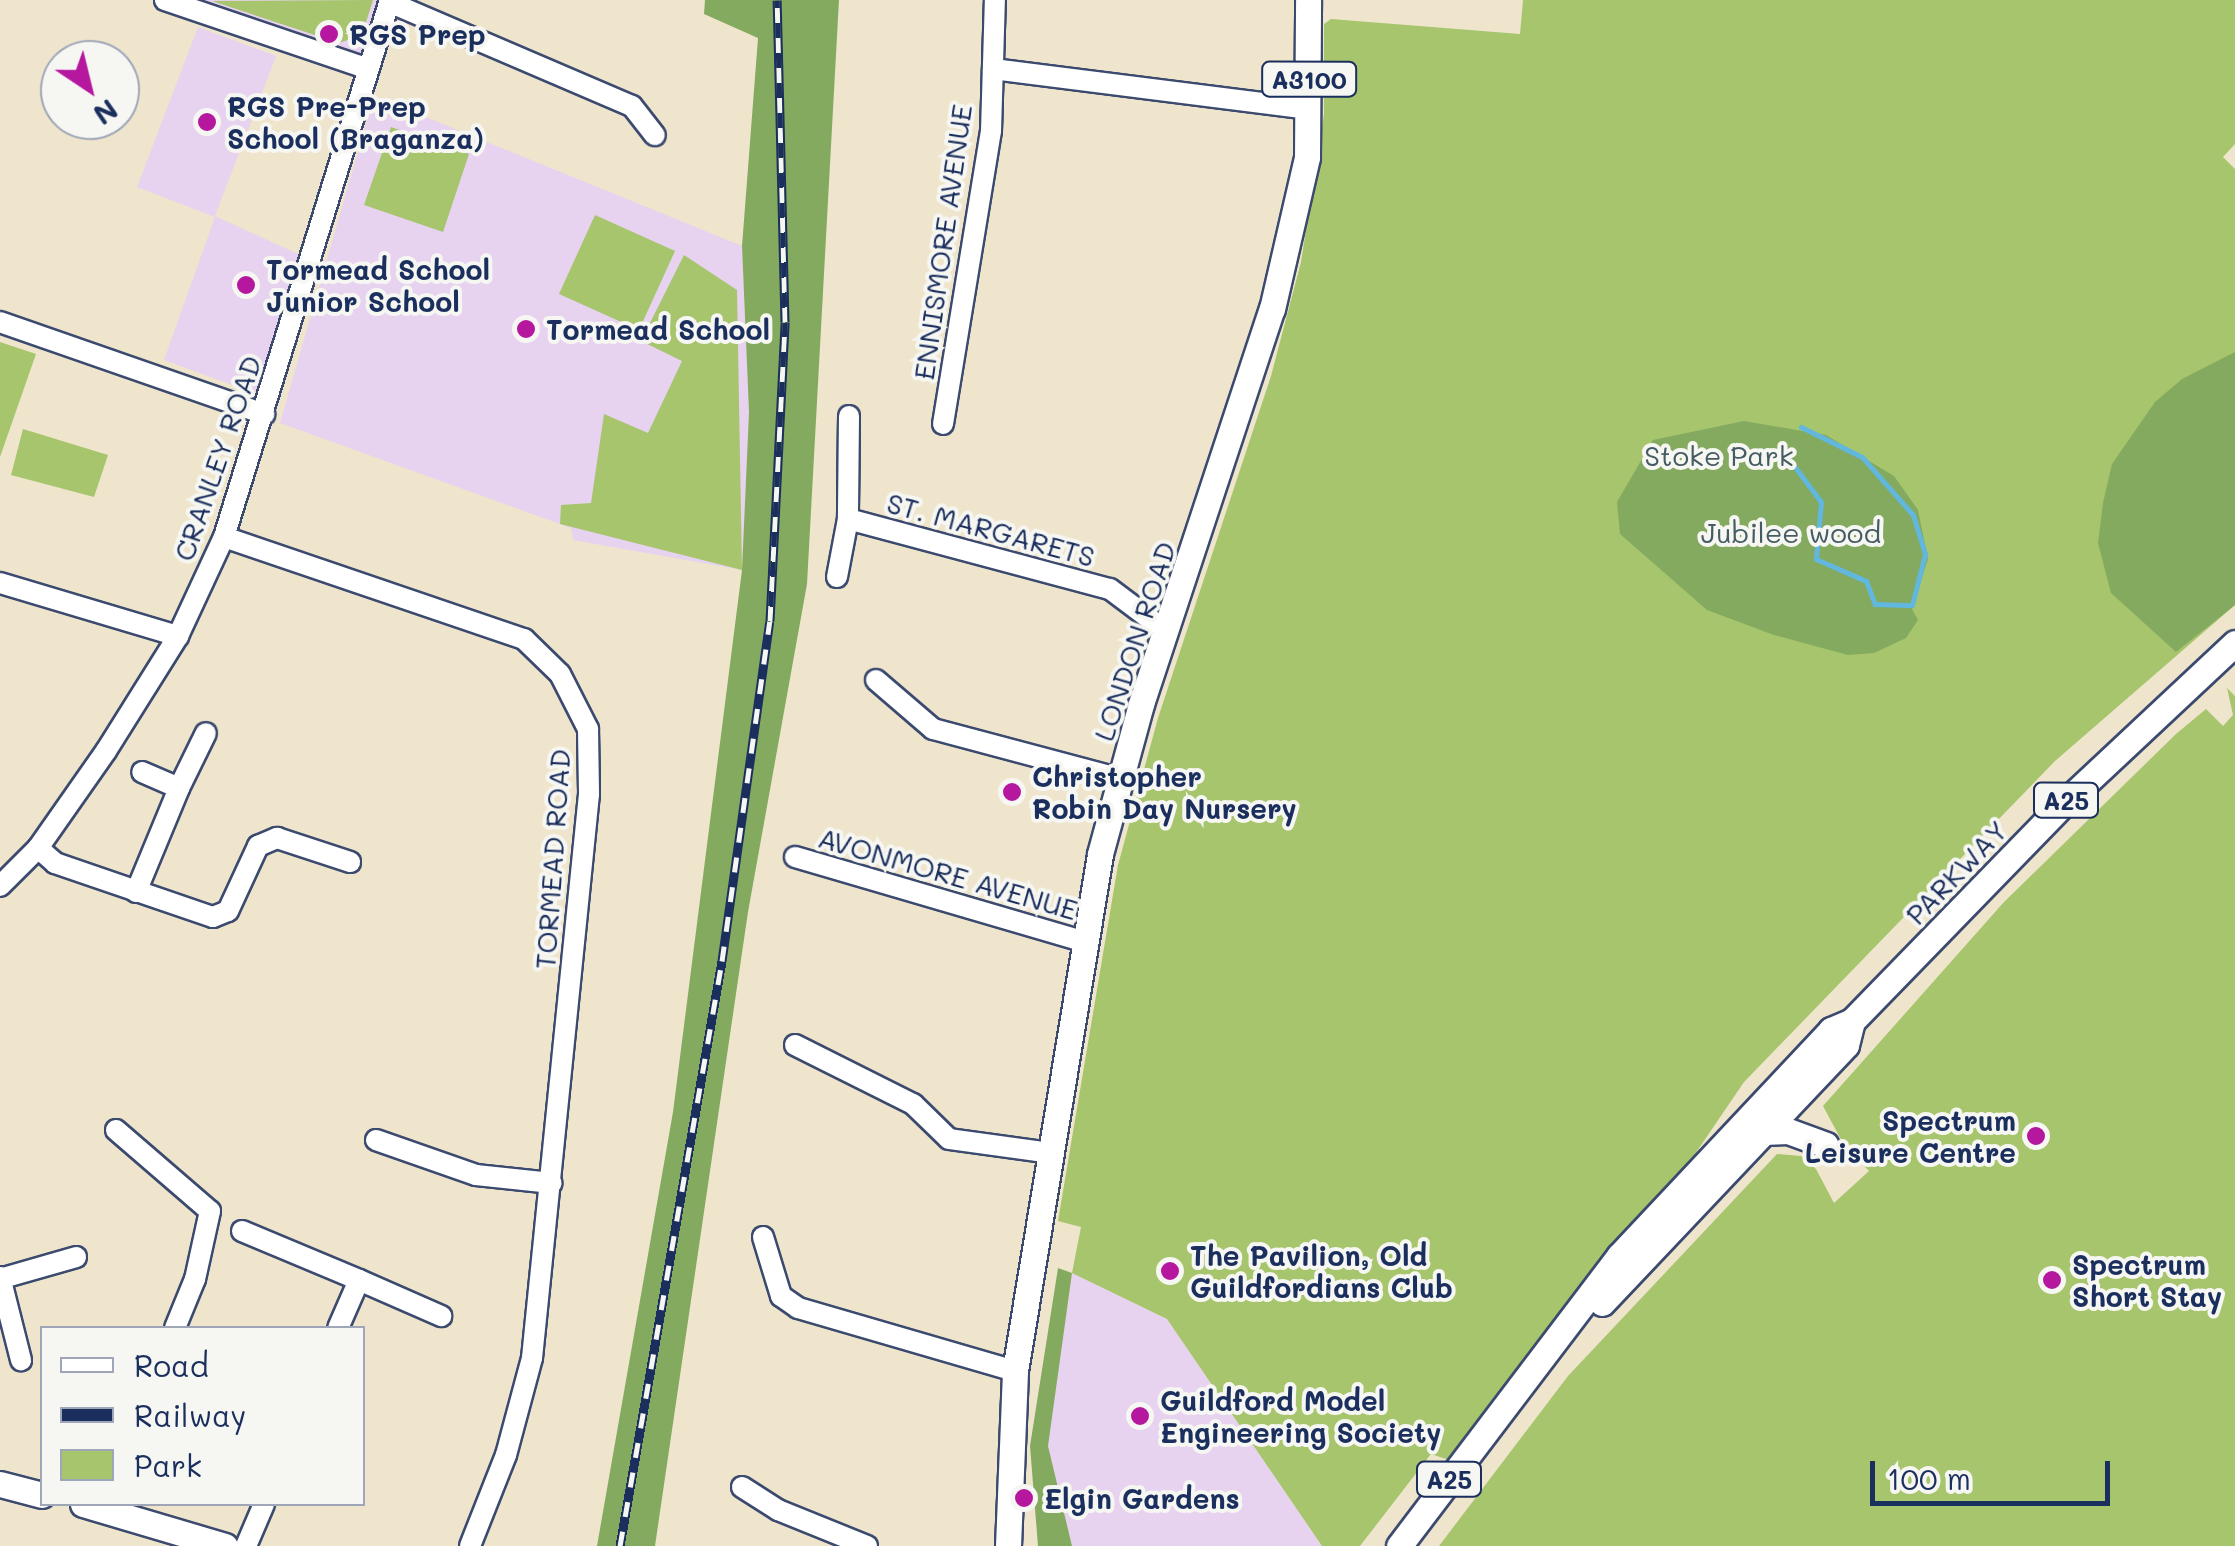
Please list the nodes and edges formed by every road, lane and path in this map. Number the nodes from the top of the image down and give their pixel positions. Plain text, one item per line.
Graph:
1 (165, 0) edge
2 (995, 0) edge
3 (1308, 0) edge
4 (389, 1) edge
5 (369, 69) junction
6 (993, 69) junction
7 (1309, 109) junction
8 (656, 136) dead end
9 (0, 322) edge
10 (264, 414) junction
11 (849, 416) dead end
12 (943, 424) dead end
13 (848, 519) junction
14 (224, 536) junction
15 (837, 577) dead end
16 (0, 583) edge
17 (1166, 631) junction
18 (178, 636) junction
19 (2235, 643) edge
20 (876, 680) dead end
21 (206, 733) dead end
22 (142, 772) dead end
23 (1121, 779) junction
24 (179, 788) junction
25 (38, 848) junction
26 (795, 857) dead end
27 (350, 862) dead end
28 (0, 886) edge
29 (136, 892) junction
30 (1086, 942) junction
31 (1852, 1021) junction
32 (795, 1046) dead end
33 (116, 1130) dead end
34 (1763, 1132) junction
35 (376, 1140) dead end
36 (1826, 1145) dead end
37 (1051, 1153) junction
38 (552, 1183) junction
39 (242, 1231) dead end
40 (764, 1237) dead end
41 (76, 1257) dead end
42 (1, 1277) edge
43 (358, 1280) junction
44 (441, 1316) dead end
45 (175, 1326) edge
46 (339, 1326) edge
47 (21, 1360) dead end
48 (1015, 1372) junction
49 (1500, 1413) junction
50 (0, 1484) edge
51 (742, 1487) dead end
52 (40, 1494) edge
53 (99, 1506) edge
54 (263, 1506) edge
55 (225, 1546) edge
56 (246, 1546) edge
57 (470, 1546) edge
58 (867, 1546) edge
59 (1008, 1546) edge
60 (1399, 1546) edge

1 - 5 street
2 - 6 street, ENNISMORE AVENUE
3 - 7 main road, LONDON ROAD / A3100
4 - 5 street, CRANLEY ROAD
4 - 8 street
5 - 10 street, CRANLEY ROAD
6 - 7 street, ENNISMORE AVENUE
6 - 12 street, ENNISMORE AVENUE
7 - 17 main road, LONDON ROAD / A3100
9 - 10 street
10 - 14 street, CRANLEY ROAD
11 - 13 street, ST. MARGARETS
13 - 15 street, ST. MARGARETS
13 - 17 street, ST. MARGARETS
14 - 18 street, CRANLEY ROAD
14 - 38 street, TORMEAD ROAD
16 - 18 street
17 - 23 main road, LONDON ROAD / A3100
18 - 25 street, CRANLEY ROAD
19 - 31 main road, PARKWAY / A25
20 - 23 street
21 - 24 street
22 - 24 street
23 - 30 main road, LONDON ROAD / A3100
24 - 29 street
25 - 28 street, CRANLEY ROAD
25 - 29 street
26 - 30 street, AVONMORE AVENUE
27 - 29 street
30 - 37 main road, LONDON ROAD / A3100
31 - 34 main road, PARKWAY / A25
31 - 49 main road, PARKWAY / A25
32 - 37 street
33 - 45 street
34 - 36 main road
34 - 49 main road, PARKWAY / A25
35 - 38 street
37 - 48 main road, LONDON ROAD / A3100
38 - 57 street, TORMEAD ROAD
39 - 43 street
40 - 48 street
41 - 42 street
42 - 47 street
43 - 44 street
43 - 46 street
48 - 59 main road, LONDON ROAD / A3100
49 - 60 main road, PARKWAY / A25
50 - 52 main road
51 - 58 street
53 - 55 main road
54 - 56 street

